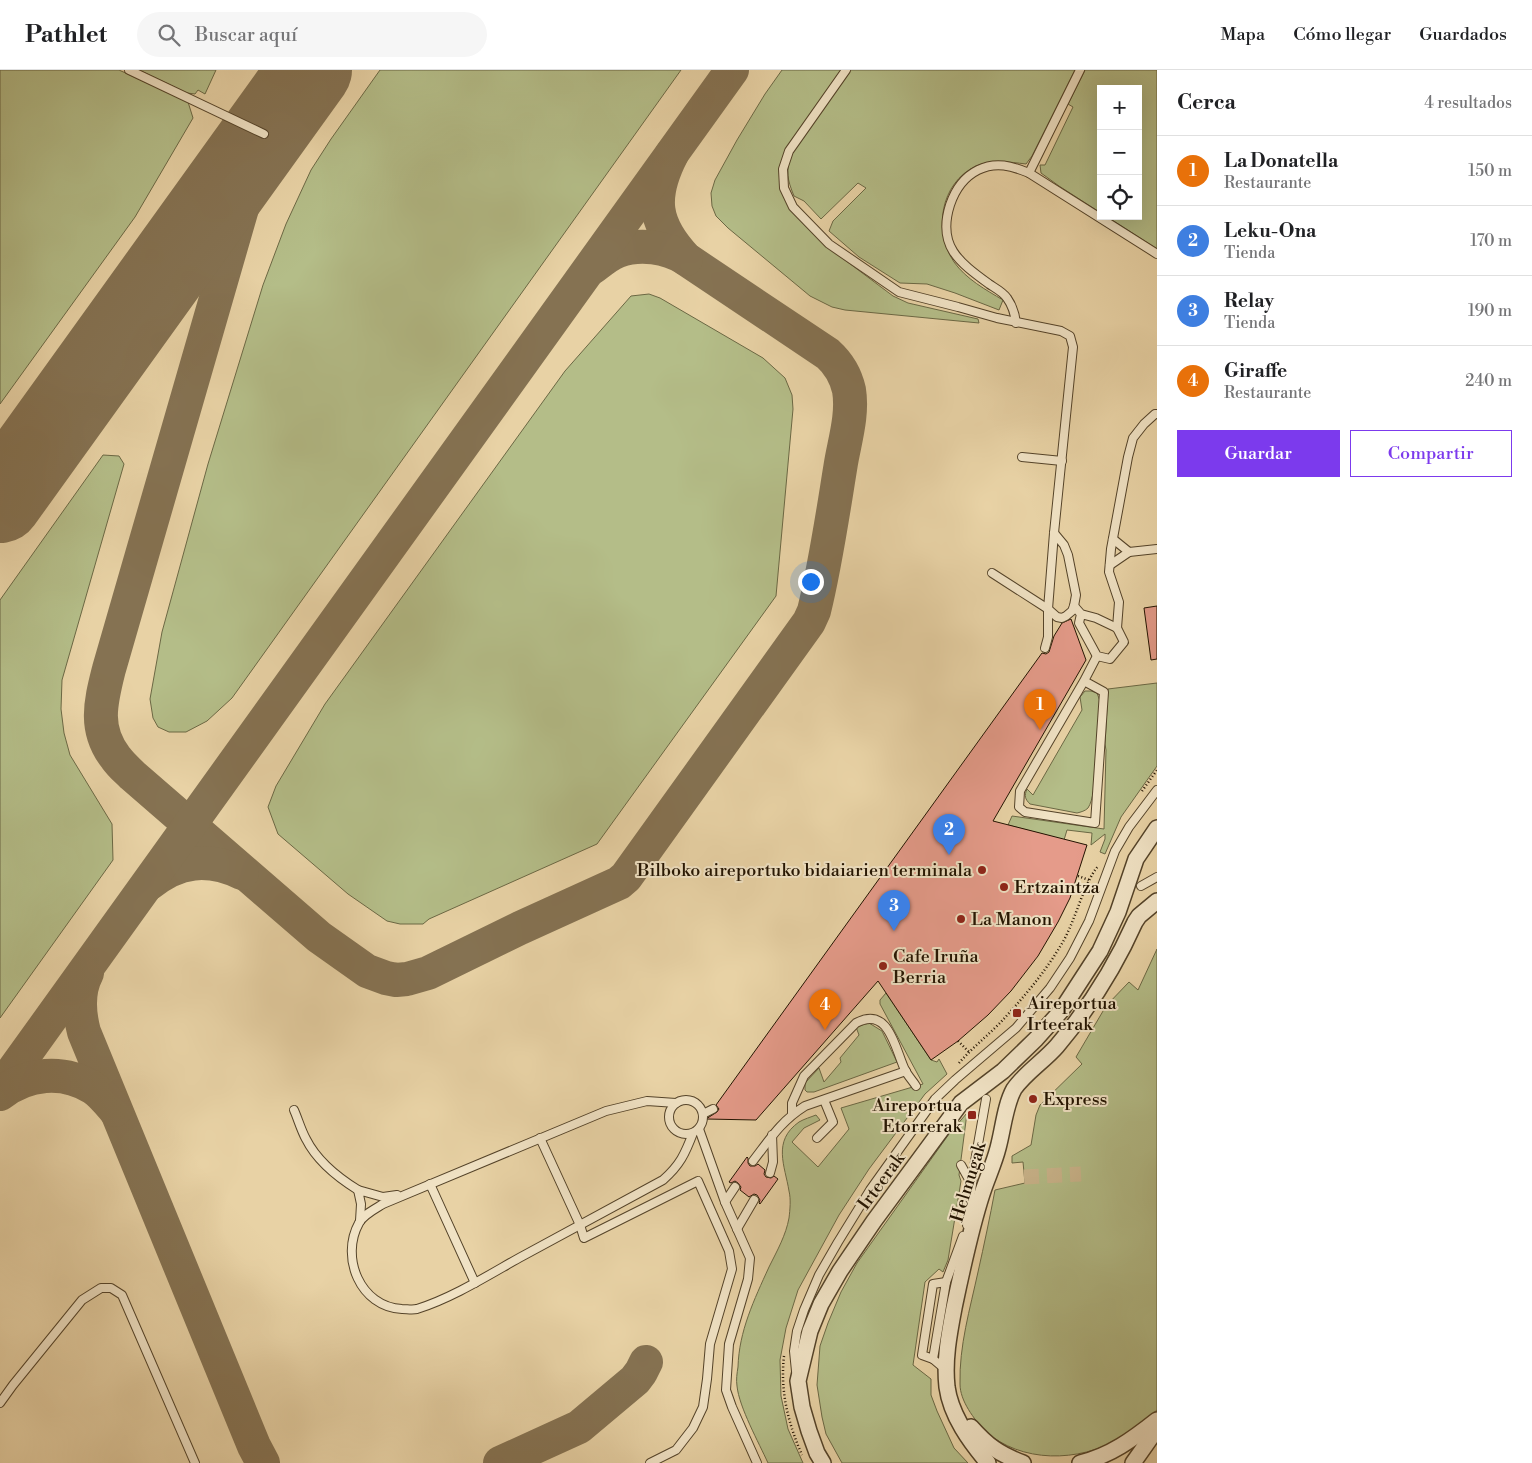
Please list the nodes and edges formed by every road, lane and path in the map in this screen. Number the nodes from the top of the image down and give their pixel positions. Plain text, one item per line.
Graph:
1 (129, 70) edge
2 (846, 70) edge
3 (1080, 70) edge
4 (264, 134) dead end
5 (1029, 173) junction
6 (1157, 254) edge
7 (1016, 323) junction
8 (1157, 414) edge
9 (1022, 457) dead end
10 (1062, 461) junction
11 (1054, 533) junction
12 (1113, 539) junction
13 (1157, 549) edge
14 (1129, 552) junction
15 (1110, 565) junction
16 (992, 573) dead end
17 (1074, 606) junction
18 (1048, 609) junction
19 (1081, 614) junction
20 (1117, 628) junction
21 (1045, 648) dead end
22 (1097, 656) junction
23 (1084, 681) junction
24 (1157, 790) edge
25 (1157, 828) edge
26 (1078, 876) dead end
27 (1157, 877) edge
28 (1089, 880) dead end
29 (1141, 886) dead end
30 (1157, 901) edge
31 (958, 1041) dead end
32 (969, 1052) dead end
33 (906, 1071) junction
34 (916, 1086) dead end
35 (986, 1099) dead end
36 (824, 1100) junction
37 (676, 1103) junction
38 (713, 1109) dead end
39 (294, 1110) dead end
40 (703, 1114) junction
41 (792, 1114) junction
42 (696, 1131) junction
43 (772, 1135) junction
44 (540, 1138) junction
45 (817, 1138) dead end
46 (753, 1161) dead end
47 (961, 1165) dead end
48 (770, 1173) dead end
49 (972, 1183) junction
50 (430, 1184) junction
51 (735, 1187) dead end
52 (358, 1190) junction
53 (407, 1194) junction
54 (754, 1200) dead end
55 (725, 1202) junction
56 (360, 1221) junction
57 (580, 1225) junction
58 (967, 1225) junction
59 (737, 1229) junction
60 (475, 1283) junction
61 (953, 1283) junction
62 (933, 1359) junction
63 (946, 1370) junction
64 (798, 1381) junction
65 (0, 1402) edge
66 (952, 1406) junction
67 (1157, 1420) edge
68 (1157, 1429) edge
69 (820, 1460) edge
70 (194, 1463) edge
71 (650, 1463) edge
72 (757, 1463) edge
73 (988, 1463) edge
74 (1023, 1463) edge
75 (1080, 1463) edge
76 (1133, 1463) edge

1 - 4 lane
2 - 7 lane
3 - 5 lane
5 - 6 lane
5 - 7 lane
7 - 10 lane
8 - 12 lane
9 - 10 lane
10 - 11 lane
11 - 17 lane
11 - 18 lane
12 - 14 lane
12 - 15 lane
13 - 14 lane
14 - 15 lane
15 - 20 lane
16 - 18 lane
17 - 18 lane
17 - 19 lane
18 - 21 lane
19 - 20 lane
19 - 22 lane
20 - 22 lane
22 - 23 lane
23 - 23 lane
24 - 64 lane
25 - 64 street, Irteerak
26 - 28 path
27 - 29 lane
30 - 61 street, Helmugak
31 - 32 path
33 - 34 lane
33 - 36 lane
33 - 41 lane
35 - 49 lane
36 - 41 lane
36 - 45 lane
37 - 40 lane
37 - 42 lane
37 - 44 lane
38 - 40 lane
39 - 52 lane
40 - 42 lane
41 - 43 lane
42 - 55 lane
42 - 57 lane
43 - 46 lane
43 - 48 lane
44 - 50 lane
44 - 57 lane
47 - 49 lane
49 - 58 lane
50 - 53 lane
50 - 60 lane
51 - 55 lane
52 - 53 lane
52 - 56 lane
53 - 56 lane
54 - 59 lane
55 - 59 lane
56 - 60 lane
57 - 60 lane
57 - 71 lane
58 - 61 lane
58 - 61 lane
59 - 72 lane
61 - 62 lane
61 - 62 lane
61 - 63 street, Helmugak
62 - 63 lane
63 - 66 street, Helmugak
64 - 69 street
65 - 70 lane
66 - 73 street, Helmugak
66 - 74 street
67 - 75 street
68 - 76 street

